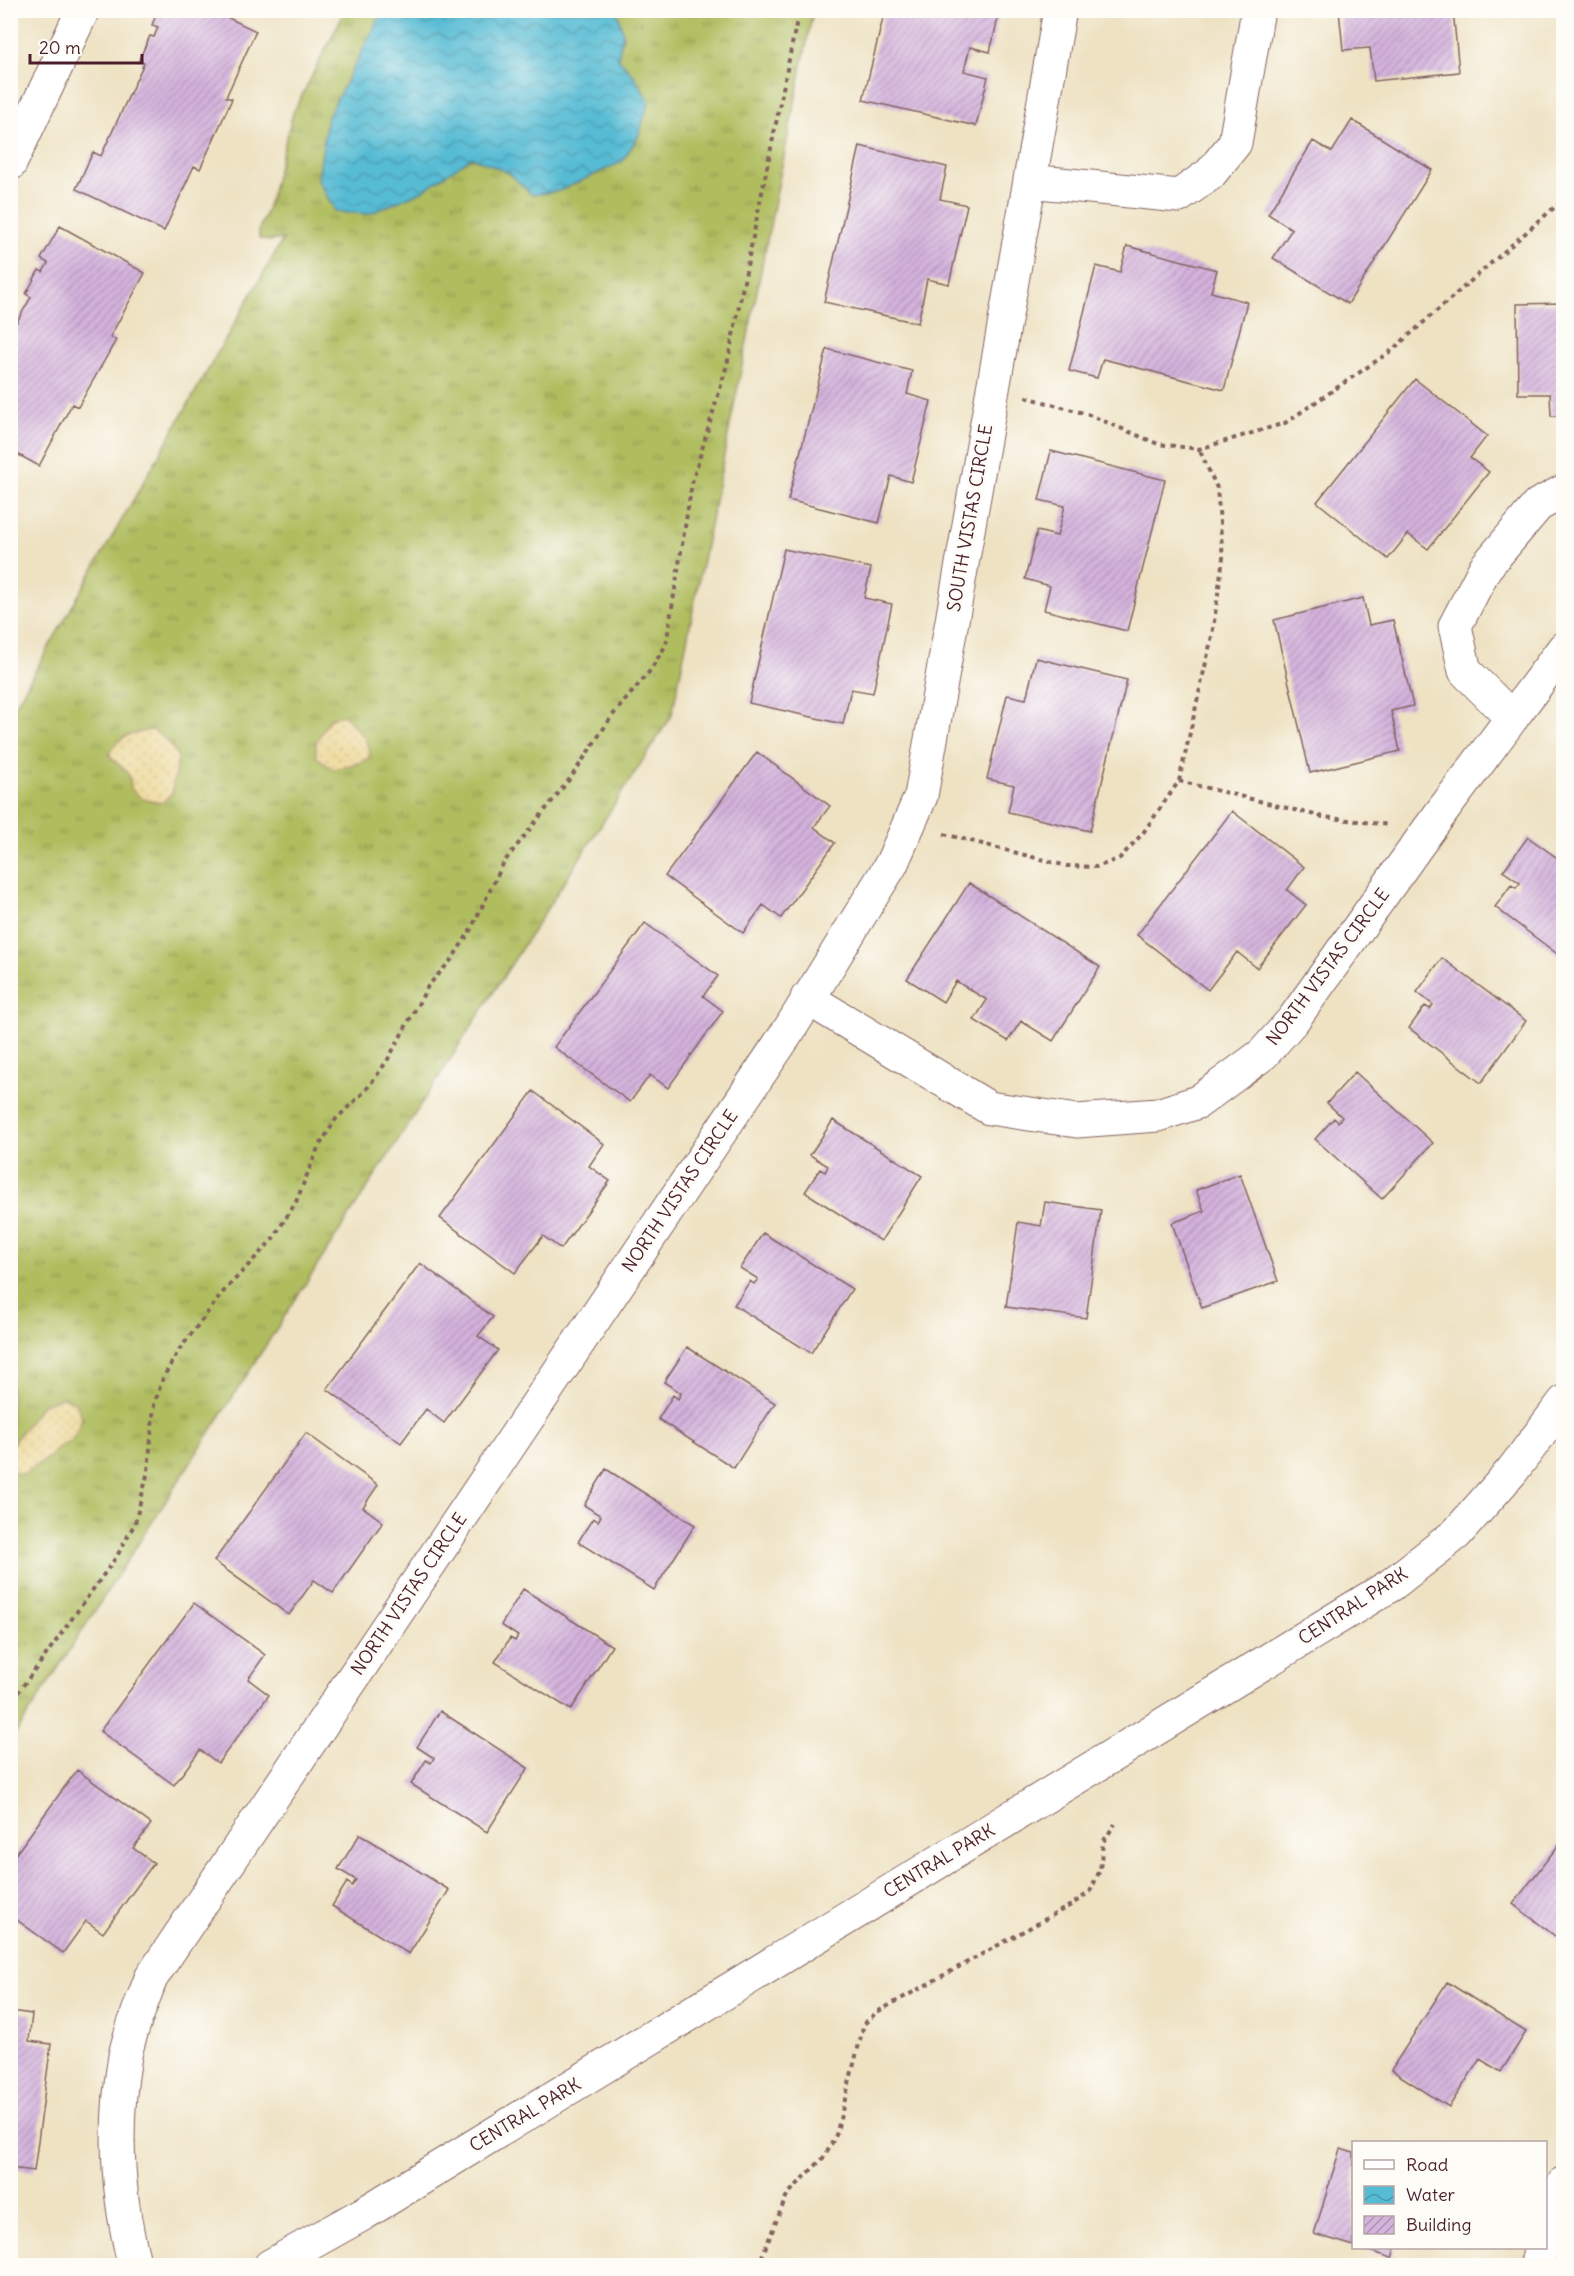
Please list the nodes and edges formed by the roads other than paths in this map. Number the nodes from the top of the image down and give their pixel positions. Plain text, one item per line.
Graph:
1 (83, 10) edge
2 (1060, 10) edge
3 (1258, 10) edge
4 (10, 164) edge
5 (1030, 181) junction
6 (1563, 491) edge
7 (1563, 648) edge
8 (1512, 718) junction
9 (807, 998) junction
10 (1563, 1402) edge
11 (1563, 2183) edge
12 (1547, 2227) edge
13 (1540, 2249) edge
14 (135, 2265) edge
15 (270, 2265) edge
16 (1536, 2265) edge

1 - 4 street
2 - 5 street, SOUTH VISTAS CIRCLE
3 - 5 street
5 - 9 street, SOUTH VISTAS CIRCLE
6 - 8 street
7 - 8 street, NORTH VISTAS CIRCLE
8 - 9 street, NORTH VISTAS CIRCLE
9 - 14 street, NORTH VISTAS CIRCLE
10 - 15 street, CENTRAL PARK
11 - 12 street
13 - 16 street

